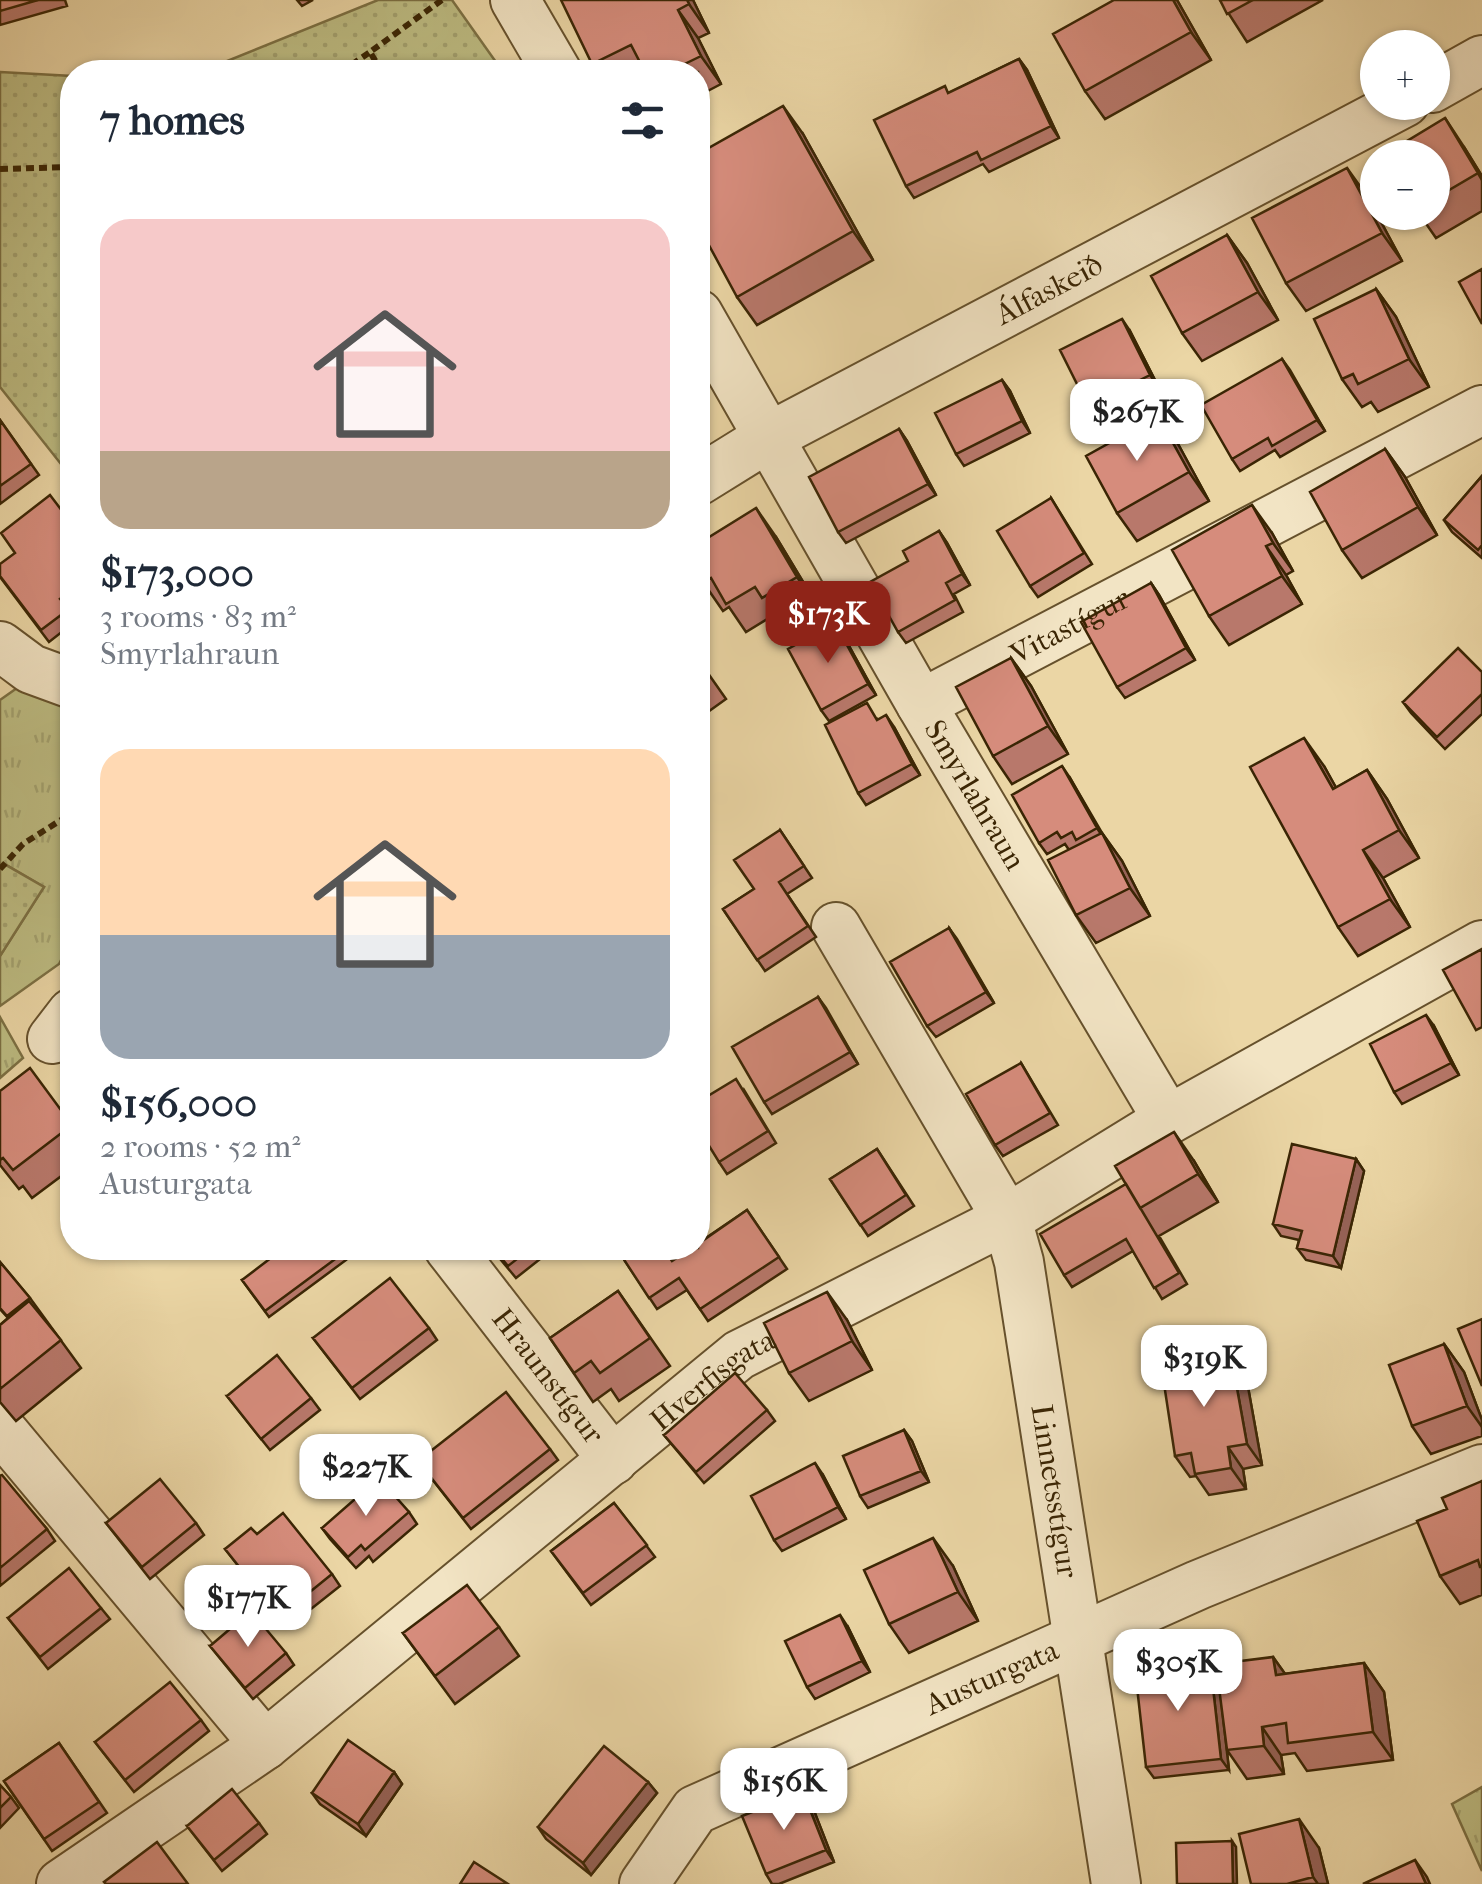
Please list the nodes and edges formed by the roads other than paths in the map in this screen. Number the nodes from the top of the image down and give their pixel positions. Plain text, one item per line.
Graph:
1 (515, 0) edge
2 (550, 60) edge
3 (1482, 60) edge
4 (1450, 78) edge
5 (1371, 120) edge
6 (710, 334) edge
7 (1482, 410) edge
8 (770, 437) junction
9 (710, 474) edge
10 (0, 646) edge
11 (60, 680) edge
12 (921, 704) junction
13 (836, 927) dead end
14 (1482, 945) edge
15 (1168, 1120) junction
16 (1007, 1220) junction
17 (458, 1260) edge
18 (0, 1428) edge
19 (613, 1460) junction
20 (1482, 1469) edge
21 (1080, 1638) junction
22 (265, 1745) junction
23 (61, 1884) edge
24 (644, 1884) edge
25 (1116, 1884) edge

1 - 2 street
3 - 4 street
5 - 8 street, Álfaskeið
6 - 8 street, Smyrlahraun
7 - 12 street, Vitastígur
8 - 9 street, Álfaskeið
8 - 12 street, Smyrlahraun
10 - 11 street
12 - 15 street, Smyrlahraun
13 - 16 street, Linnetsstígur
14 - 15 street, Hverfisgata
15 - 16 street, Hverfisgata
16 - 19 street, Hverfisgata
16 - 21 street, Linnetsstígur
17 - 19 street, Hraunstígur
18 - 22 street
19 - 22 street, Hverfisgata
20 - 21 street, Austurgata
21 - 24 street, Austurgata
21 - 25 street, Linnetsstígur
22 - 23 street, Hverfisgata

